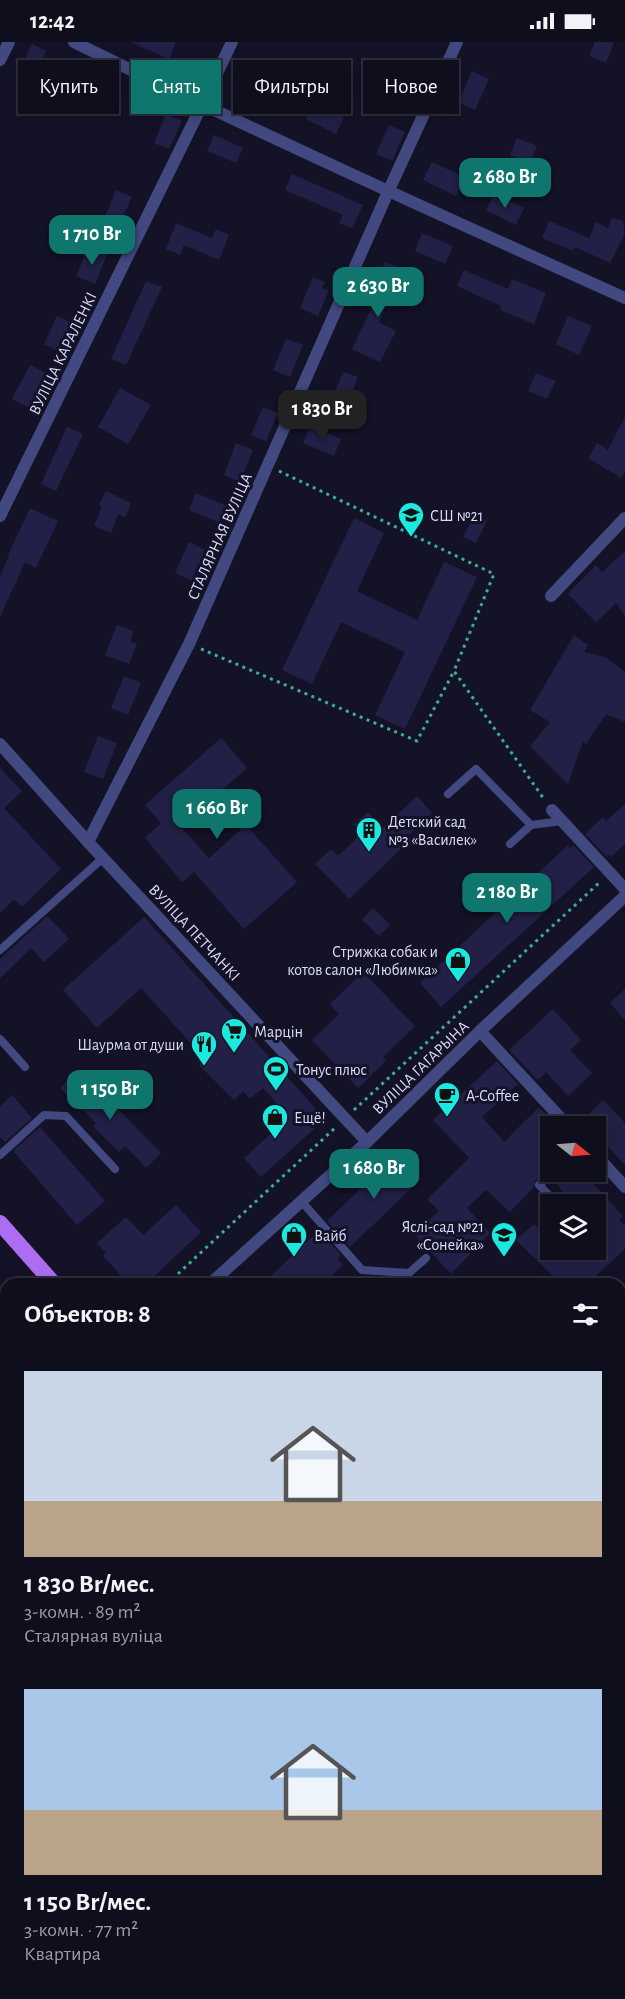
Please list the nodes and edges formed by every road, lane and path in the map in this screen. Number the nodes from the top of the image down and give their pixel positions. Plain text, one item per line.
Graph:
1 (9, 42) edge
2 (74, 42) edge
3 (232, 42) edge
4 (457, 42) edge
5 (0, 60) edge
6 (221, 65) edge
7 (131, 70) edge
8 (198, 114) edge
9 (221, 114) edge
10 (388, 192) junction
11 (625, 298) edge
12 (268, 466) junction
13 (0, 516) edge
14 (625, 518) edge
15 (551, 596) dead end
16 (189, 644) junction
17 (454, 671) junction
18 (0, 744) edge
19 (448, 794) dead end
20 (552, 810) joint
21 (561, 821) junction
22 (531, 825) junction
23 (88, 842) junction
24 (510, 844) dead end
25 (104, 858) junction
26 (609, 872) junction
27 (625, 889) edge
28 (625, 896) edge
29 (0, 950) edge
30 (480, 1031) junction
31 (0, 1039) edge
32 (25, 1067) dead end
33 (559, 1116) edge
34 (345, 1119) junction
35 (367, 1142) junction
36 (0, 1155) edge
37 (606, 1166) edge
38 (115, 1169) dead end
39 (542, 1182) edge
40 (625, 1187) edge
41 (548, 1194) edge
42 (302, 1202) junction
43 (0, 1223) edge
44 (426, 1258) dead end
45 (49, 1278) edge
46 (173, 1278) edge
47 (217, 1278) edge

1 - 5 street
2 - 7 street
3 - 6 street, ВУЛІЦА КАРАЛЕНКІ
4 - 10 street, СТАЛЯРНАЯ ВУЛІЦА
8 - 13 street, ВУЛІЦА КАРАЛЕНКІ
9 - 10 street
10 - 11 street
10 - 12 street, СТАЛЯРНАЯ ВУЛІЦА
12 - 16 street, СТАЛЯРНАЯ ВУЛІЦА
12 - 17 path
14 - 15 street
16 - 17 path
16 - 23 street, СТАЛЯРНАЯ ВУЛІЦА
17 - 20 path
18 - 23 street, ВУЛІЦА ПЕТЧАНКІ
19 - 22 lane
20 - 21 street
21 - 22 lane
21 - 26 street
22 - 24 lane
23 - 25 street, ВУЛІЦА ПЕТЧАНКІ
25 - 29 lane
25 - 34 street, ВУЛІЦА ПЕТЧАНКІ
26 - 27 street
26 - 34 path
28 - 30 street, ВУЛІЦА ГАГАРЫНА
30 - 33 street
30 - 35 street, ВУЛІЦА ГАГАРЫНА
31 - 32 lane
34 - 35 street, ВУЛІЦА ПЕТЧАНКІ
34 - 46 path
35 - 42 street, ВУЛІЦА ГАГАРЫНА
36 - 38 lane
37 - 40 street
39 - 41 lane
42 - 44 lane
42 - 47 street, ВУЛІЦА ГАГАРЫНА
43 - 45 main road

